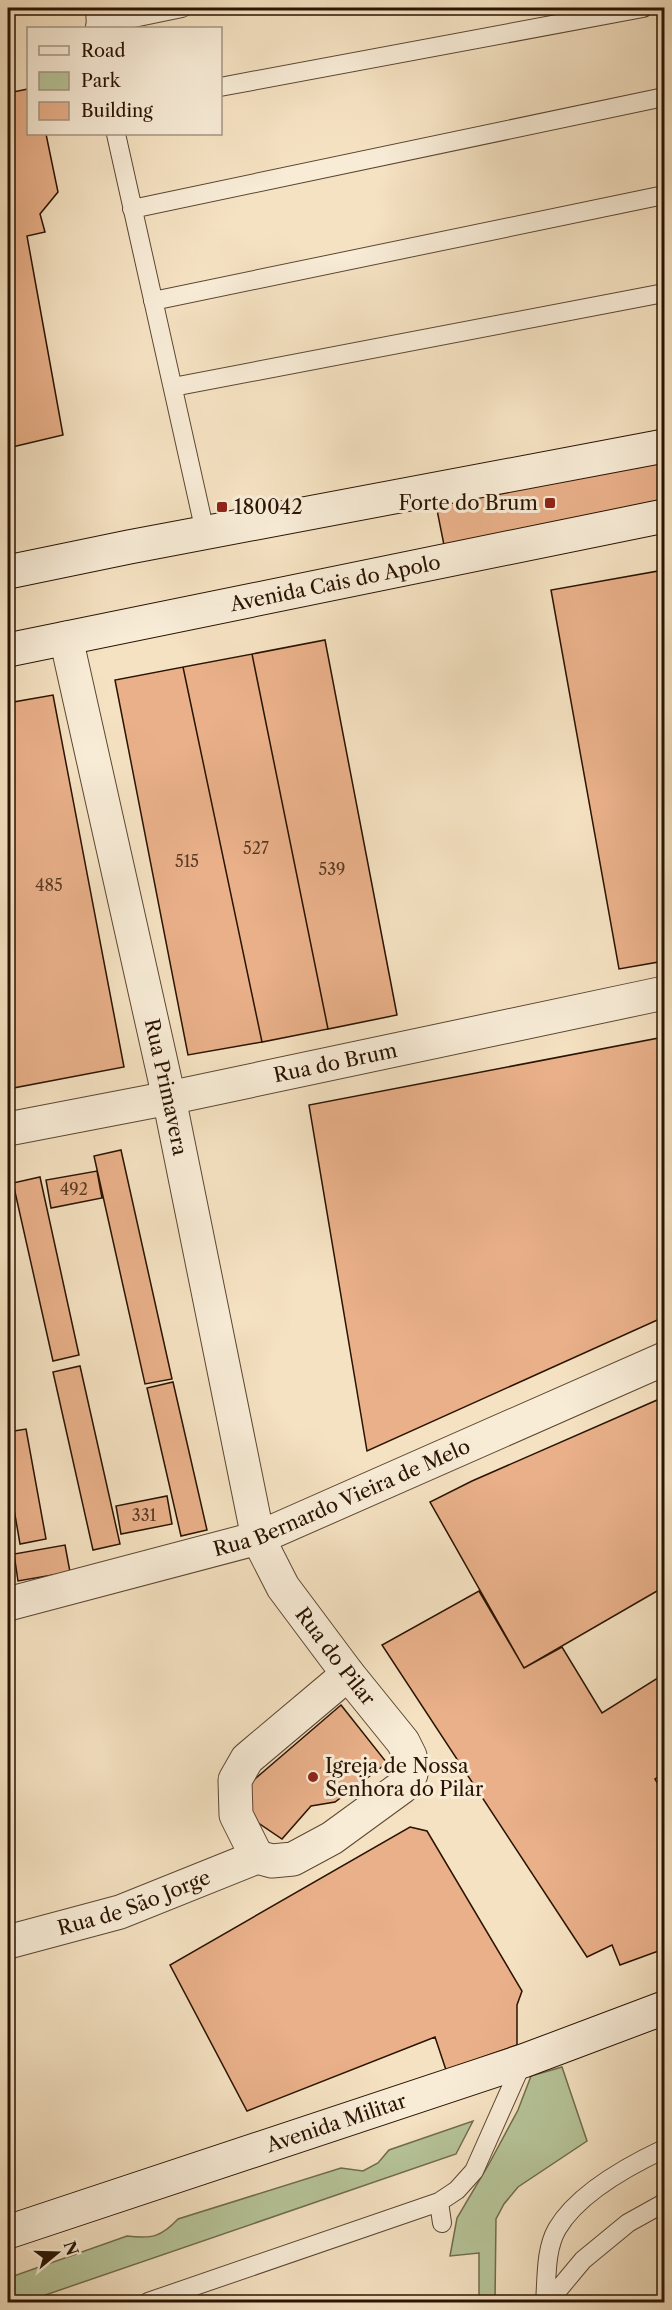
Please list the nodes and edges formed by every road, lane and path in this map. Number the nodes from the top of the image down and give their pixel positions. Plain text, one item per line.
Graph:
1 (182, 8) edge
2 (643, 8) edge
3 (95, 21) edge
4 (222, 87) edge
5 (664, 97) edge
6 (116, 135) edge
7 (664, 195) edge
8 (132, 208) junction
9 (664, 293) edge
10 (153, 301) junction
11 (173, 387) junction
12 (664, 446) edge
13 (664, 516) edge
14 (205, 532) junction
15 (8, 572) edge
16 (66, 638) junction
17 (8, 651) edge
18 (664, 993) edge
19 (169, 1098) junction
20 (8, 1129) edge
21 (664, 1359) edge
22 (258, 1538) junction
23 (8, 1604) edge
24 (348, 1674) junction
25 (411, 1774) joint
26 (257, 1857) junction
27 (8, 1942) edge
28 (664, 2008) edge
29 (523, 2061) junction
30 (664, 2149) edge
31 (439, 2202) junction
32 (664, 2203) edge
33 (442, 2223) dead end
34 (8, 2232) edge
35 (148, 2302) edge
36 (547, 2302) edge

1 - 3 lane
2 - 4 lane
5 - 8 lane
6 - 8 lane
7 - 10 lane
8 - 10 lane
9 - 11 lane
10 - 11 lane
11 - 14 lane
12 - 14 street
13 - 16 street, Avenida Cais do Apolo
14 - 15 street
16 - 17 street, Avenida Cais do Apolo
16 - 19 street, Rua Primavera
18 - 19 street, Rua do Brum
19 - 20 street, Rua do Brum
19 - 22 street, Rua Primavera
21 - 22 street, Rua Bernardo Vieira de Melo
22 - 23 street, Rua Bernardo Vieira de Melo
22 - 24 street, Rua do Pilar
24 - 25 street, Rua do Pilar
24 - 26 street
25 - 26 street, Rua de São Jorge
26 - 27 street, Rua de São Jorge
28 - 29 street, Avenida Militar
29 - 31 lane
29 - 34 street, Avenida Militar
30 - 36 lane
31 - 33 lane
31 - 35 lane
32 - 36 lane

